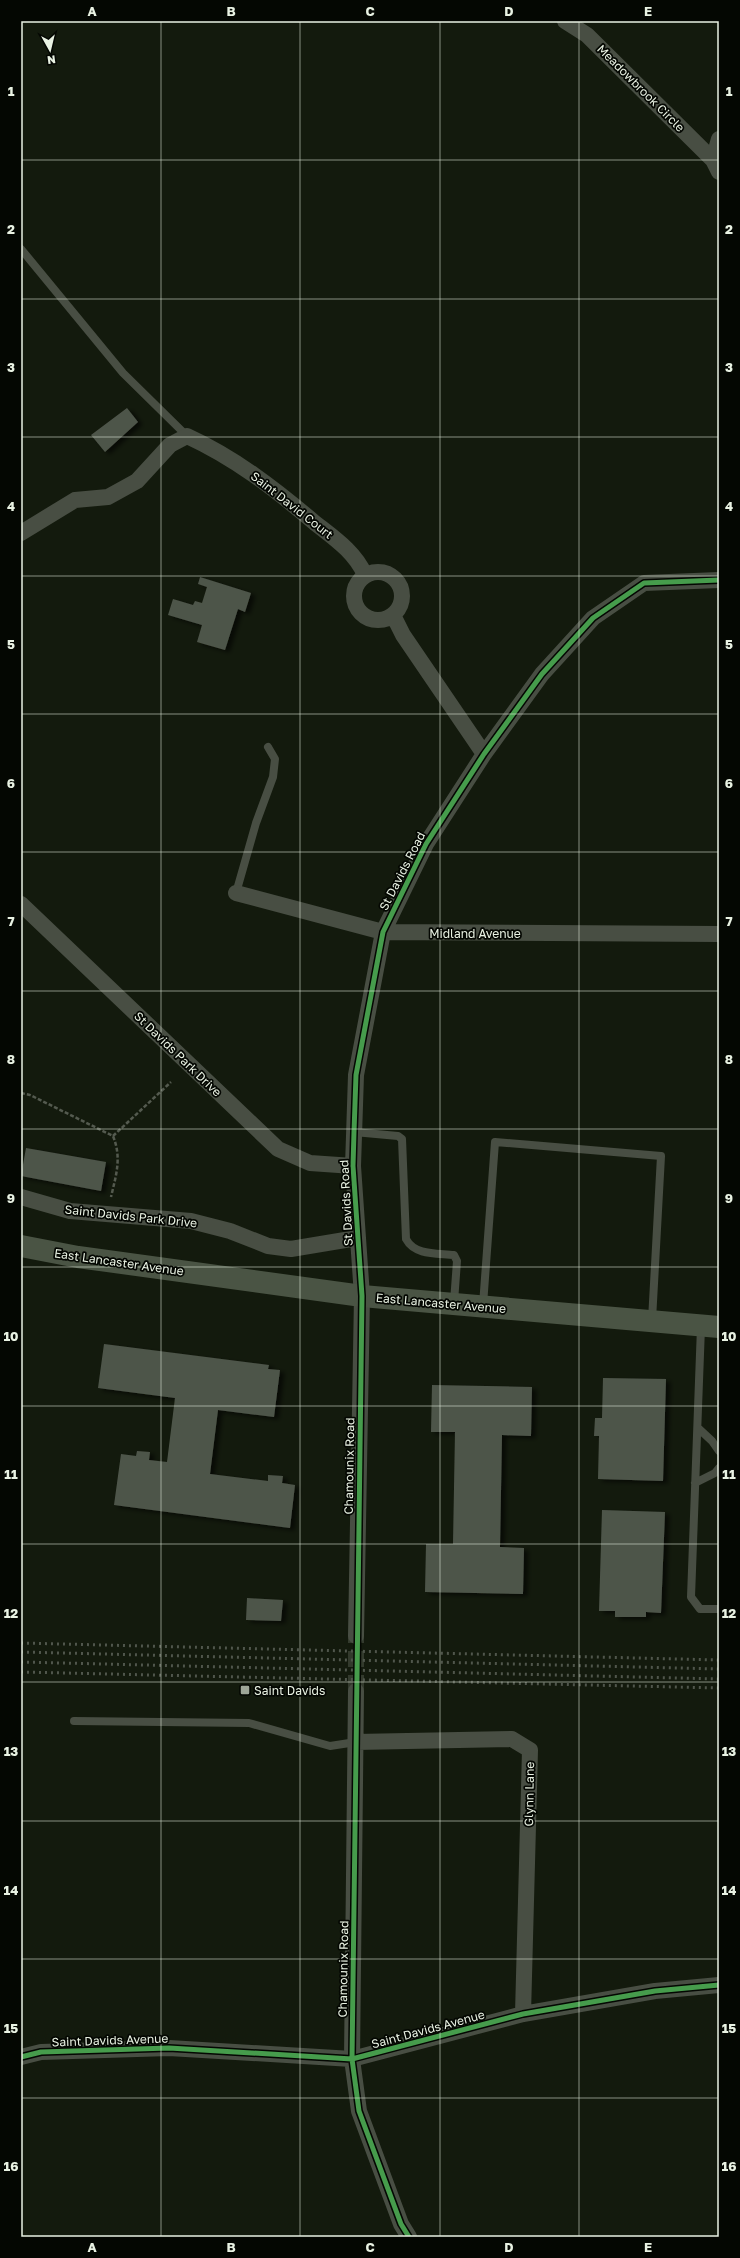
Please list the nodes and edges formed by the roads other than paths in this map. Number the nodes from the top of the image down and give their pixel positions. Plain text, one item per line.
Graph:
1 (565, 21) edge
2 (719, 139) edge
3 (716, 166) edge
4 (21, 249) edge
5 (187, 436) junction
6 (21, 533) edge
7 (365, 575) junction
8 (719, 580) edge
9 (393, 615) junction
10 (268, 747) dead end
11 (484, 754) junction
12 (236, 893) joint
13 (21, 904) edge
14 (383, 932) junction
15 (719, 934) edge
16 (354, 1132) junction
17 (353, 1166) junction
18 (21, 1197) edge
19 (357, 1238) junction
20 (21, 1246) edge
21 (362, 1296) junction
22 (454, 1304) junction
23 (483, 1306) junction
24 (652, 1321) junction
25 (710, 1327) edge
26 (698, 1428) junction
27 (719, 1451) edge
28 (719, 1468) edge
29 (696, 1483) junction
30 (719, 1609) edge
31 (356, 1636) tunnel mouth
32 (356, 1690) tunnel mouth
33 (74, 1721) dead end
34 (356, 1742) junction
35 (719, 1985) edge
36 (523, 2014) junction
37 (21, 2057) edge
38 (352, 2059) junction
39 (409, 2237) edge

1 - 3 street, Meadowbrook Circle
2 - 3 street
4 - 5 lane
5 - 6 street
5 - 7 street, Saint David Court
7 - 9 street
7 - 9 street
8 - 11 street, St Davids Road
9 - 11 street
10 - 12 lane
11 - 14 street, St Davids Road
12 - 14 street, Midland Avenue
13 - 17 street, St Davids Park Drive
14 - 15 street, Midland Avenue
14 - 16 street, St Davids Road
16 - 17 street, St Davids Road
16 - 22 lane
17 - 19 street, St Davids Road
18 - 19 street, Saint Davids Park Drive
19 - 21 street, St Davids Road
20 - 21 highway, East Lancaster Avenue
21 - 22 highway, East Lancaster Avenue
21 - 31 street, Chamounix Road
22 - 23 highway, East Lancaster Avenue
23 - 24 highway, East Lancaster Avenue
23 - 24 lane
24 - 25 highway, East Lancaster Avenue
25 - 26 lane
26 - 27 lane
26 - 29 lane
28 - 29 lane
29 - 30 lane
32 - 34 street, Chamounix Road
33 - 34 lane
34 - 36 street, Glynn Lane
34 - 38 street, Chamounix Road
35 - 36 street, Saint Davids Avenue
36 - 38 street, Saint Davids Avenue
37 - 38 street, Saint Davids Avenue
38 - 39 street, Chamounix Road

